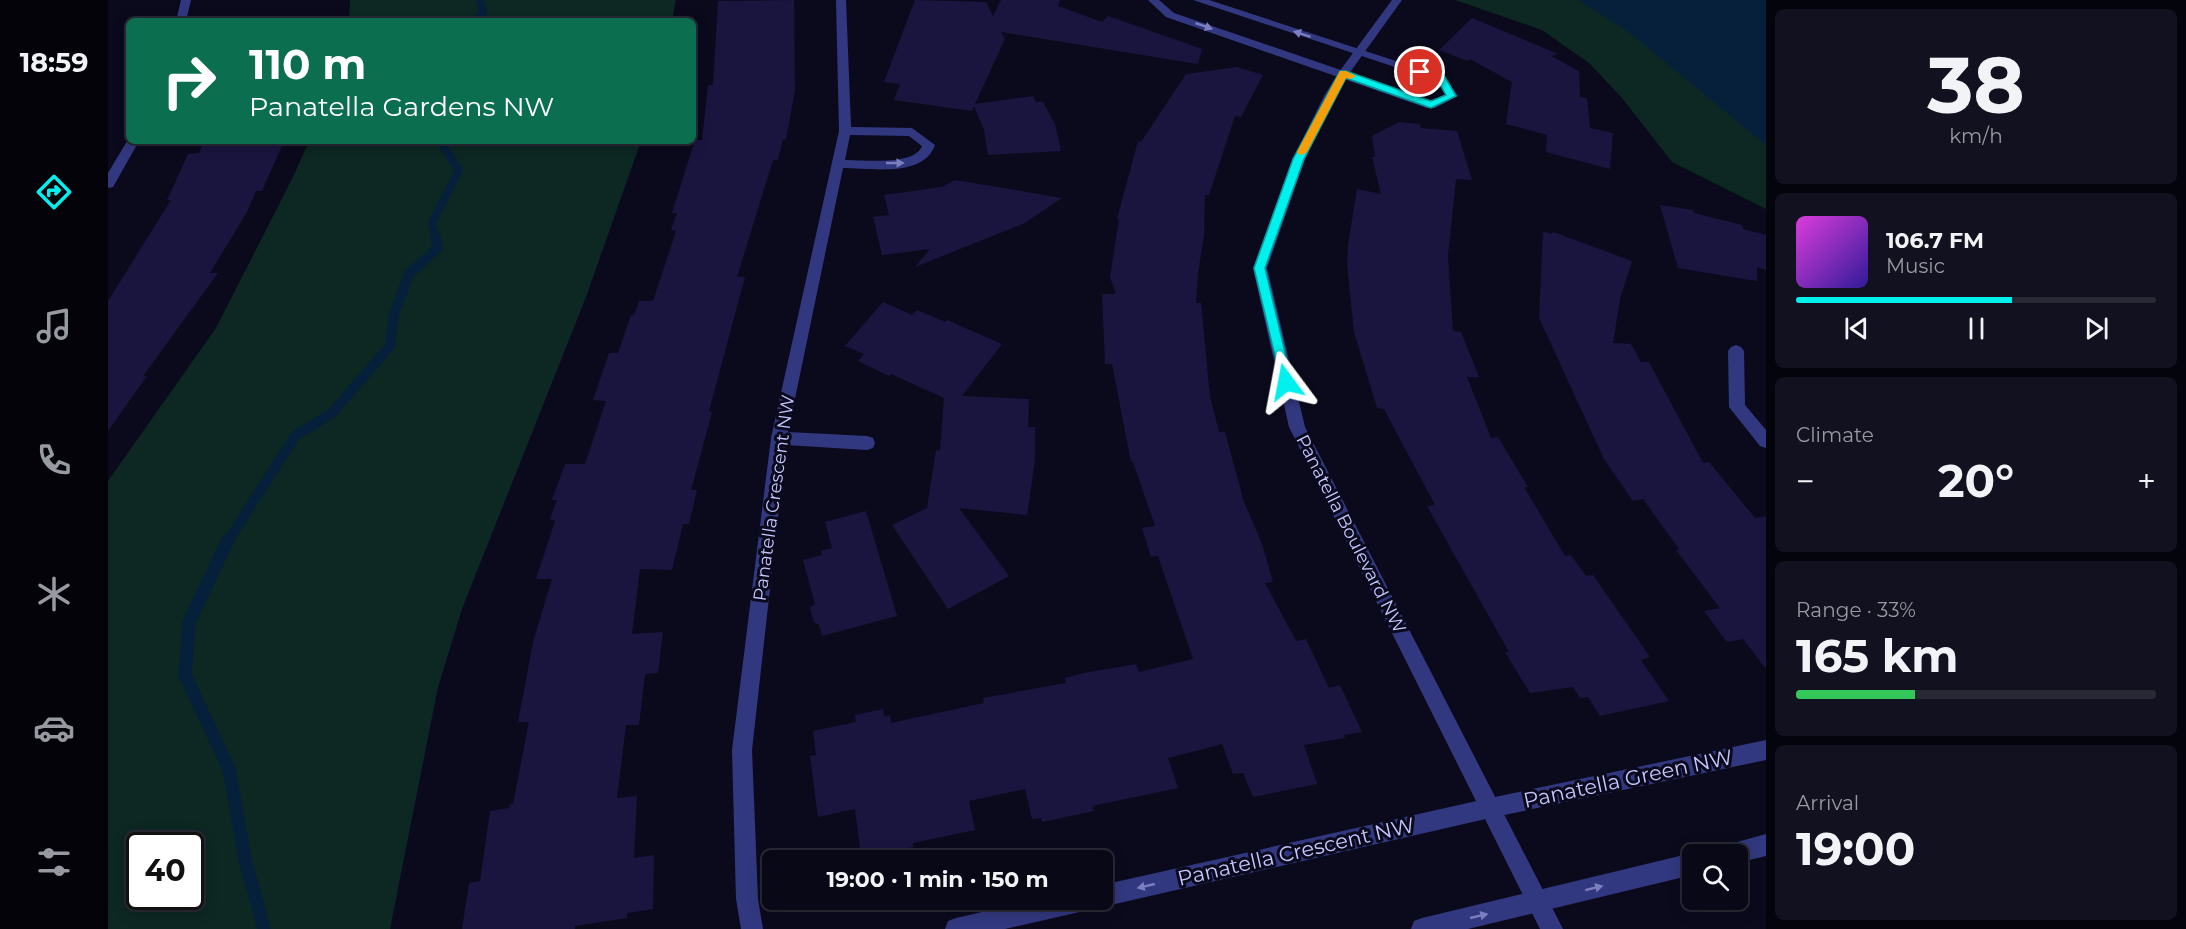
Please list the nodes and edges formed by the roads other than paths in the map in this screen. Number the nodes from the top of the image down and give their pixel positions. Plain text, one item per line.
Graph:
1 (186, 0) edge
2 (841, 0) edge
3 (1153, 0) edge
4 (1198, 0) edge
5 (1397, 0) edge
6 (182, 18) edge
7 (1358, 53) junction
8 (1343, 74) junction
9 (845, 131) junction
10 (131, 144) edge
11 (115, 163) edge
12 (837, 164) junction
13 (108, 184) edge
14 (1736, 351) dead end
15 (779, 438) junction
16 (1766, 441) edge
17 (867, 443) dead end
18 (1766, 750) edge
19 (1490, 808) junction
20 (1766, 845) edge
21 (1748, 850) edge
22 (1682, 867) edge
23 (1113, 894) edge
24 (1538, 903) junction
25 (1040, 910) edge
26 (752, 929) edge
27 (956, 929) edge
28 (1422, 929) edge
29 (1552, 929) edge

1 - 6 street
2 - 9 street, Panatella Crescent NW
3 -> 8 street
7 -> 4 street
5 - 7 street, Panatella Boulevard NW
7 - 8 street, Panatella Boulevard NW
7 - 8 street
8 - 19 street, Panatella Boulevard NW
9 - 12 street, Panatella Crescent NW
12 -> 9 street
10 - 11 street
11 - 13 street
12 - 15 street, Panatella Crescent NW
14 - 16 street
15 - 17 street
15 - 26 street, Panatella Crescent NW
18 - 19 street, Panatella Green NW
19 -> 23 street, Panatella Crescent NW
19 - 24 street, Panatella Boulevard NW
20 - 21 street
24 -> 22 street
28 -> 24 street
24 - 29 street, Panatella Boulevard NW
25 - 27 street

